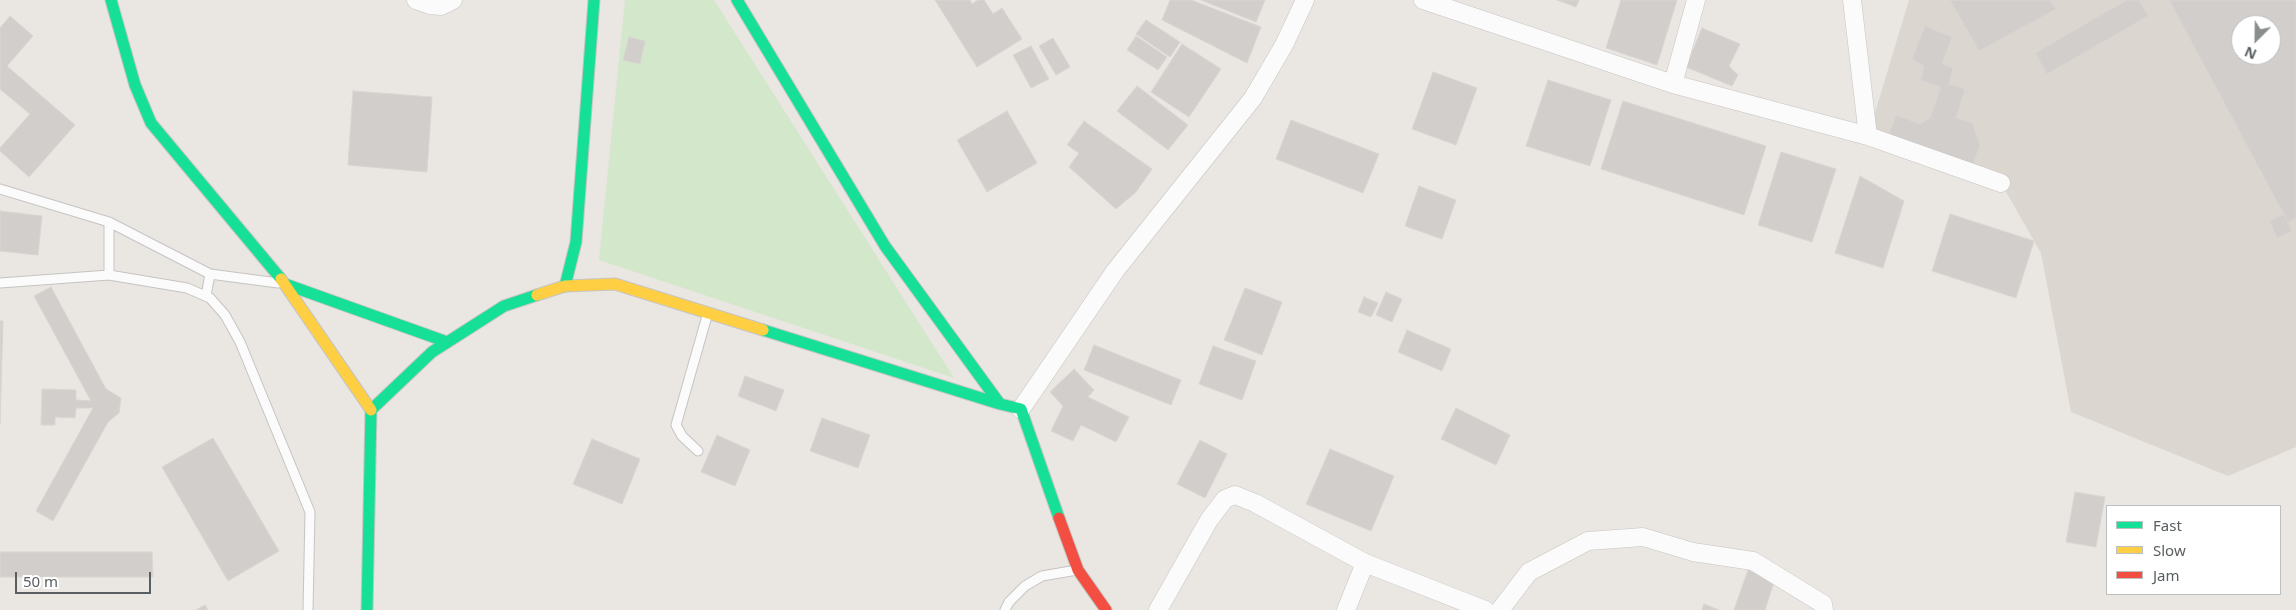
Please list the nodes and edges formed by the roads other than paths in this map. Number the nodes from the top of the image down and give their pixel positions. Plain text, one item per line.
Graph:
1 (111, 0) edge
2 (416, 0) edge
3 (453, 0) edge
4 (594, 0) edge
5 (736, 0) edge
6 (1304, 0) edge
7 (1696, 0) edge
8 (1852, 0) edge
9 (1432, 2) edge
10 (1673, 84) junction
11 (1868, 136) junction
12 (2001, 183) dead end
13 (0, 189) edge
14 (109, 222) junction
15 (210, 274) junction
16 (109, 275) junction
17 (0, 283) edge
18 (285, 284) junction
19 (565, 286) junction
20 (206, 296) junction
21 (708, 313) junction
22 (447, 342) junction
23 (1000, 404) junction
24 (1021, 409) junction
25 (371, 410) junction
26 (698, 450) dead end
27 (1365, 563) junction
28 (1078, 570) junction
29 (308, 610) edge
30 (367, 610) edge
31 (1005, 610) edge
32 (1106, 610) edge
33 (1158, 610) edge
34 (1346, 610) edge
35 (1485, 610) edge
36 (1500, 610) edge
37 (1824, 610) edge

1 - 18 street
2 - 3 street
4 - 19 street
5 - 23 street
6 - 24 street
7 - 10 street
8 - 11 street
9 - 10 street
10 - 11 street
11 - 12 street
13 - 14 lane
14 - 15 lane
14 - 16 lane
15 - 18 lane
15 - 20 lane
16 - 17 lane
16 - 20 lane
18 - 22 street
18 - 25 street
19 - 21 street
19 - 22 street
20 - 29 lane
21 - 23 street
21 - 26 lane
22 - 25 street
23 - 24 street
24 - 28 street
25 - 30 street
27 - 33 street
27 - 34 street
27 - 35 street
28 - 31 lane
28 - 32 street
36 - 37 street

